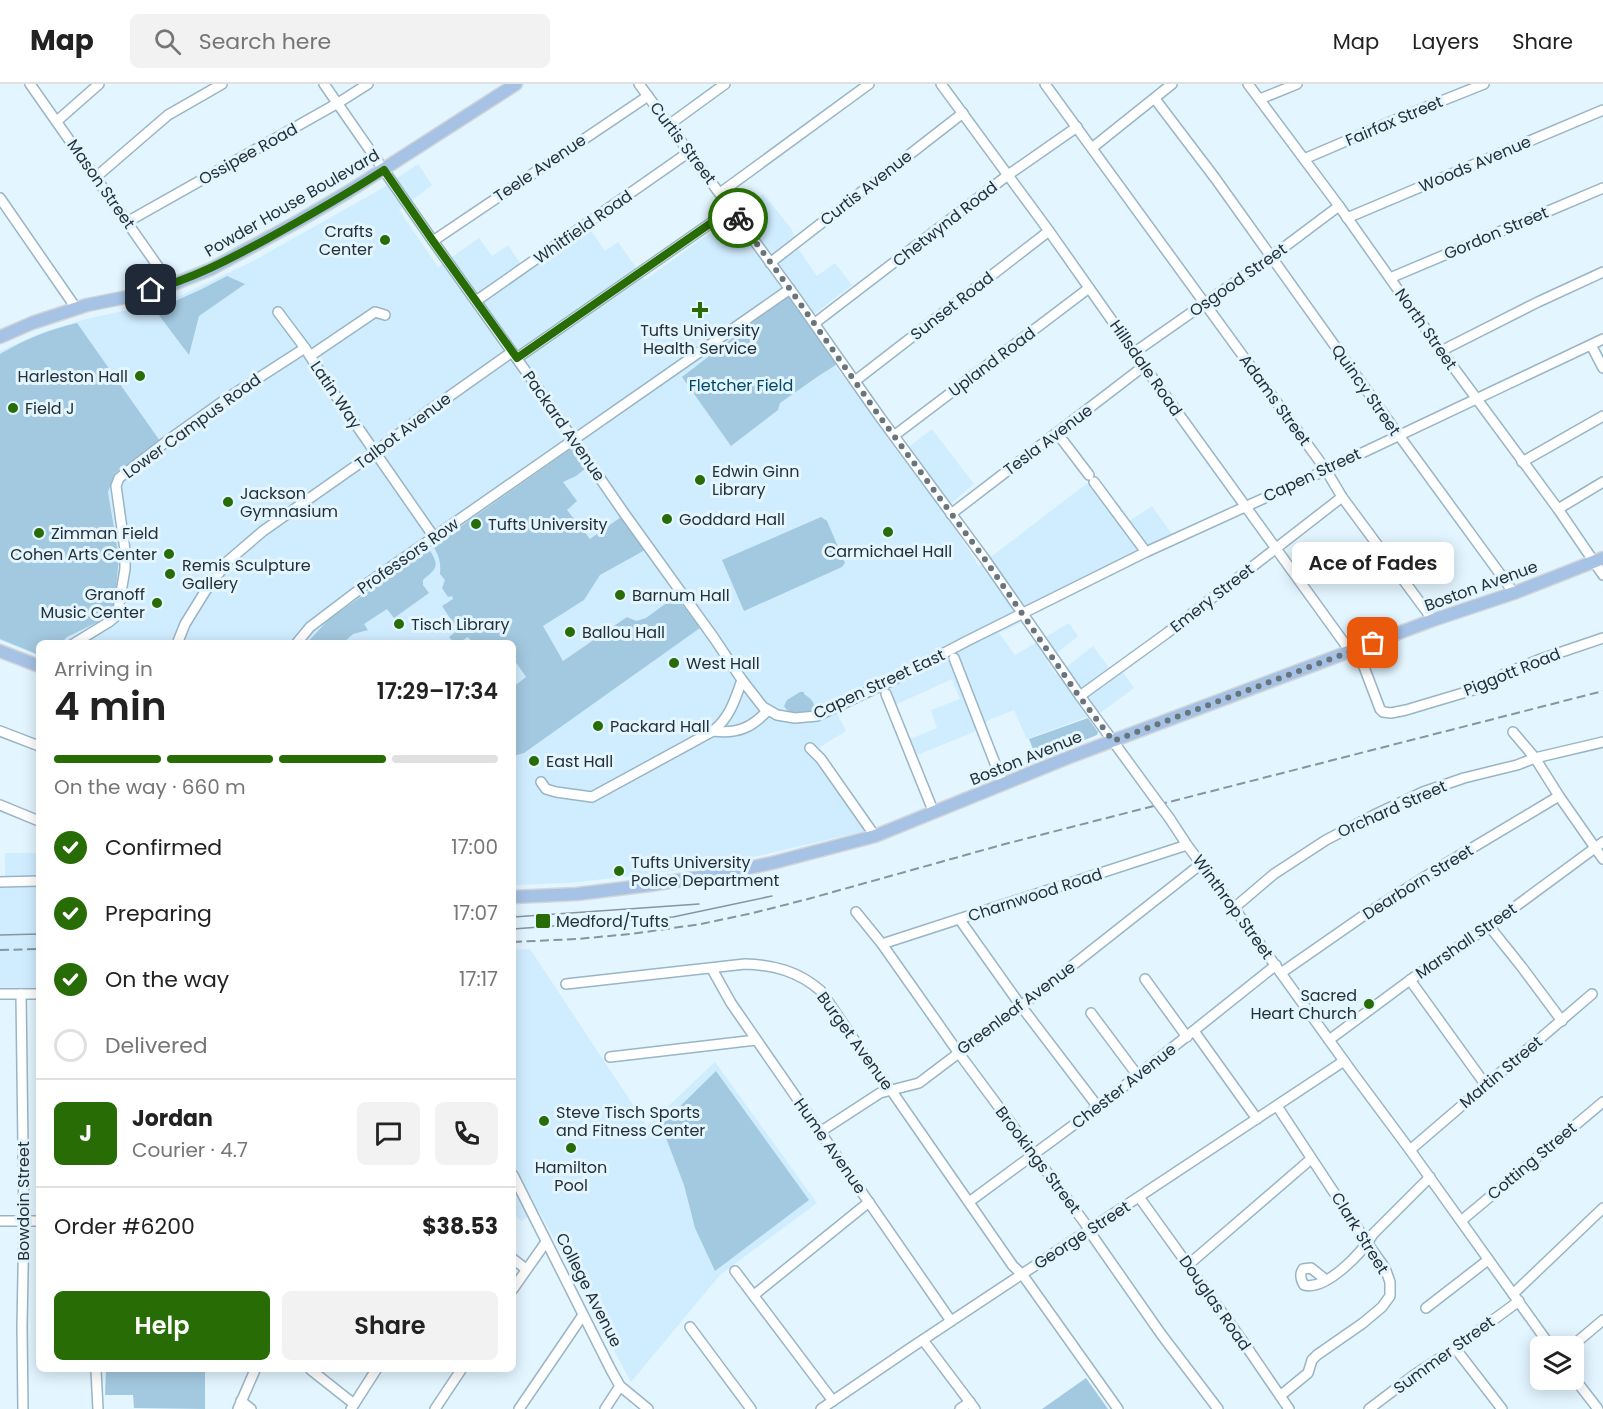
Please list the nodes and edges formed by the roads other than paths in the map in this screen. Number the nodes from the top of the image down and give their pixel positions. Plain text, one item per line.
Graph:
1 (30, 84) edge
2 (99, 84) edge
3 (222, 84) edge
4 (324, 84) edge
5 (368, 84) edge
6 (516, 84) edge
7 (639, 84) edge
8 (725, 84) edge
9 (869, 84) edge
10 (941, 84) edge
11 (1045, 84) edge
12 (1173, 84) edge
13 (1248, 84) edge
14 (1297, 84) edge
15 (1484, 84) edge
16 (648, 96) junction
17 (1155, 99) junction
18 (1260, 99) junction
19 (338, 104) junction
20 (1603, 110) edge
21 (963, 113) junction
22 (57, 121) junction
23 (670, 124) junction
24 (1077, 127) junction
25 (1092, 148) junction
26 (690, 152) junction
27 (1304, 159) junction
28 (384, 170) junction
29 (1008, 175) junction
30 (96, 177) junction
31 (1603, 188) edge
32 (720, 193) junction
33 (0, 198) edge
34 (1339, 206) junction
35 (731, 209) junction
36 (1347, 218) junction
37 (127, 222) junction
38 (1049, 231) junction
39 (433, 241) junction
40 (1272, 257) junction
41 (770, 263) junction
42 (1603, 272) edge
43 (1390, 278) junction
44 (171, 285) junction
45 (1089, 288) junction
46 (790, 289) junction
47 (476, 301) junction
48 (1205, 304) junction
49 (76, 308) junction
50 (278, 312) dead end
51 (386, 315) dead end
52 (815, 323) junction
53 (1, 334) edge
54 (1603, 339) edge
55 (1591, 345) junction
56 (1441, 351) junction
57 (307, 352) junction
58 (1136, 352) junction
59 (515, 355) junction
60 (1144, 366) junction
61 (1603, 368) edge
62 (855, 381) junction
63 (1476, 398) junction
64 (1603, 416) edge
65 (1057, 433) junction
66 (895, 435) junction
67 (1399, 435) junction
68 (573, 440) junction
69 (374, 452) junction
70 (1522, 462) junction
71 (916, 466) joint
72 (1326, 470) junction
73 (1603, 482) edge
74 (1342, 497) junction
75 (1245, 506) junction
76 (1558, 509) junction
77 (951, 514) junction
78 (434, 537) junction
79 (1276, 548) junction
80 (1146, 552) junction
81 (1598, 560) edge
82 (1603, 575) edge
83 (1514, 593) junction
84 (1022, 613) junction
85 (1433, 620) junction
86 (1603, 638) edge
87 (80, 640) edge
88 (179, 640) edge
89 (299, 640) edge
90 (0, 651) edge
91 (1353, 651) junction
92 (954, 658) dead end
93 (36, 665) edge
94 (742, 680) junction
95 (886, 694) dead end
96 (1080, 696) junction
97 (768, 710) junction
98 (0, 731) edge
99 (713, 731) junction
100 (1513, 732) dead end
101 (1113, 741) junction
102 (1603, 742) edge
103 (36, 745) edge
104 (810, 748) dead end
105 (1535, 758) junction
106 (541, 782) dead end
107 (1003, 784) junction
108 (1559, 796) junction
109 (0, 805) edge
110 (934, 813) junction
111 (36, 819) edge
112 (875, 836) junction
113 (1187, 845) junction
114 (1599, 845) edge
115 (1603, 859) edge
116 (1201, 864) junction
117 (36, 881) edge
118 (0, 882) edge
119 (516, 897) edge
120 (1234, 908) junction
121 (856, 912) dead end
122 (960, 920) junction
123 (1489, 926) junction
124 (882, 944) junction
125 (712, 969) junction
126 (1278, 969) junction
127 (1145, 979) dead end
128 (1410, 980) junction
129 (566, 984) dead end
130 (0, 994) edge
131 (21, 994) junction
132 (36, 994) edge
133 (1592, 994) dead end
134 (1022, 1006) junction
135 (1091, 1013) dead end
136 (1562, 1021) junction
137 (1190, 1034) junction
138 (756, 1040) junction
139 (1329, 1040) junction
140 (958, 1052) junction
141 (609, 1057) dead end
142 (1344, 1061) junction
143 (1138, 1076) junction
144 (1485, 1084) junction
145 (891, 1090) junction
146 (1603, 1102) edge
147 (1277, 1106) junction
148 (1098, 1107) junction
149 (1257, 1119) junction
150 (820, 1132) junction
151 (1410, 1150) junction
152 (1034, 1155) junction
153 (1311, 1159) junction
154 (1430, 1177) junction
155 (516, 1181) edge
156 (1139, 1197) junction
157 (869, 1202) junction
158 (969, 1202) junction
159 (1603, 1208) edge
160 (0, 1221) edge
161 (24, 1221) junction
162 (36, 1221) edge
163 (1461, 1221) junction
164 (1090, 1230) junction
165 (546, 1242) junction
166 (1368, 1244) junction
167 (1488, 1260) junction
168 (516, 1261) edge
169 (1188, 1265) junction
170 (526, 1269) junction
171 (735, 1271) dead end
172 (1023, 1274) junction
173 (1326, 1280) dead end
174 (516, 1284) edge
175 (754, 1295) junction
176 (1516, 1298) junction
177 (1426, 1308) dead end
178 (583, 1315) junction
179 (1603, 1320) edge
180 (951, 1322) junction
181 (690, 1327) dead end
182 (1543, 1336) edge
183 (1584, 1336) edge
184 (923, 1340) junction
185 (1455, 1348) junction
186 (96, 1372) edge
187 (254, 1372) edge
188 (313, 1372) edge
189 (375, 1372) edge
190 (460, 1372) edge
191 (620, 1386) junction
192 (1583, 1390) edge
193 (1280, 1396) junction
194 (833, 1401) junction
195 (239, 1405) edge
196 (1384, 1405) edge
197 (352, 1406) edge
198 (973, 1406) edge
199 (24, 1409) edge
200 (98, 1409) edge
201 (251, 1409) edge
202 (435, 1409) edge
203 (519, 1409) edge
204 (605, 1409) edge
205 (648, 1409) edge
206 (751, 1409) edge
207 (821, 1409) edge
208 (960, 1409) edge
209 (1118, 1409) edge
210 (1218, 1409) edge
211 (1289, 1409) edge
212 (1369, 1409) edge
213 (1502, 1409) edge
214 (1598, 1409) edge

1 - 22 street, Mason Street
2 - 22 street
3 - 30 street
4 - 19 street, Packard Avenue
5 - 19 street, Ossipee Road
6 - 28 main road, Powder House Boulevard
7 - 16 street, Curtis Street
8 - 23 street
9 - 32 street
10 - 21 street, Hillsdale Road
11 - 24 street, Adams Street
12 - 17 street
13 - 18 street, North Street
14 - 18 street
15 - 27 street, Fairfax Street
16 - 23 street, Curtis Street
16 - 39 street, Teele Avenue
17 - 25 street
17 - 40 street, Quincy Street
18 - 27 street, North Street
19 - 28 street, Packard Avenue
19 - 37 street, Ossipee Road
20 - 36 street, Woods Avenue
21 - 29 street, Hillsdale Road
21 - 41 street, Curtis Avenue
22 - 30 street, Mason Street
23 - 26 street, Curtis Street
24 - 25 street, Adams Street
24 - 29 street, Chetwynd Road
25 - 48 street, Adams Street
26 - 32 street, Curtis Street
26 - 47 street, Whitfield Road
27 - 34 street, North Street
28 - 39 street, Packard Avenue
28 - 44 main road, Powder House Boulevard
29 - 38 street, Hillsdale Road
29 - 52 street, Chetwynd Road
30 - 37 street, Mason Street
31 - 43 street, Gordon Street
32 - 35 street, Curtis Street
33 - 49 street
34 - 36 street, North Street
34 - 40 street, Osgood Street
35 - 41 street, Curtis Street
35 - 59 street, Talbot Avenue
36 - 43 street, North Street
37 - 44 street, Mason Street
38 - 45 street, Hillsdale Road
38 - 62 street, Sunset Road
39 - 47 street, Packard Avenue
40 - 48 street, Osgood Street
40 - 67 street, Quincy Street
41 - 46 street, Curtis Street
42 - 56 street
43 - 56 street, North Street
44 - 49 main road, Powder House Boulevard
45 - 58 street, Hillsdale Road
45 - 66 street, Upland Road
46 - 52 street, Curtis Street
46 - 68 street, Professors Row
47 - 59 street, Packard Avenue
48 - 58 street, Osgood Street
48 - 72 street, Adams Street
49 - 53 main road, Powder House Boulevard
50 - 57 street, Latin Way
51 - 57 street
52 - 62 street, Curtis Street
54 - 55 street, Capen Street
55 - 61 street
55 - 63 street, Capen Street
56 - 63 street, North Street
57 - 69 street, Latin Way
57 - 87 street, Lower Campus Road
58 - 60 street, Hillsdale Road
59 - 68 street, Packard Avenue
59 - 69 street, Talbot Avenue
60 - 65 street, Tesla Avenue
60 - 75 street, Hillsdale Road
62 - 66 street, Curtis Street
63 - 67 street, Capen Street
63 - 70 street, North Street
64 - 70 street
65 - 77 street, Tesla Avenue
65 - 80 street
66 - 71 street, Curtis Street
67 - 72 street, Capen Street
67 - 83 street, Quincy Street
68 - 78 street, Professors Row
68 - 94 street, Packard Avenue
69 - 78 street, Latin Way
69 - 88 street, Talbot Avenue
70 - 76 street, North Street
71 - 77 street, Winthrop Street
72 - 74 street, Adams Street
72 - 75 street, Capen Street
73 - 76 street
74 - 79 street, Emery Street
74 - 85 street, Adams Street
75 - 79 street, Hillsdale Road
75 - 80 street, Capen Street
76 - 81 street, North Street
77 - 84 street, Winthrop Street
78 - 89 street, Professors Row
79 - 91 street, Hillsdale Road
79 - 96 street, Emery Street
80 - 84 street, Capen Street
81 - 82 street, North Street
81 - 83 main road, Boston Avenue
83 - 85 main road, Boston Avenue
84 - 96 street, Winthrop Street
84 - 97 street, Capen Street East
85 - 91 main road, Boston Avenue
86 - 91 street, Piggott Road
90 - 93 main road
91 - 101 main road, Boston Avenue
92 - 107 street
94 - 97 street
94 - 99 street
95 - 110 street
96 - 101 street, Winthrop Street
97 - 99 street
98 - 103 street
99 - 106 street
100 - 105 street
101 - 107 main road, Boston Avenue
101 - 113 street, Winthrop Street, bridge
102 - 105 street, Orchard Street
104 - 112 street
105 - 108 street
105 - 120 street, Orchard Street
107 - 110 main road, Boston Avenue
108 - 114 street
108 - 126 street, Dearborn Street
109 - 111 street
110 - 112 main road, Boston Avenue
112 - 119 main road, Boston Avenue
113 - 116 street, Winthrop Street
113 - 122 street, Charnwood Road
114 - 115 street
114 - 123 street, Marshall Street
116 - 120 street, Winthrop Street
116 - 134 street, Greenleaf Avenue
117 - 118 street
120 - 126 street, Winthrop Street
121 - 124 street, Brookings Street
122 - 124 street, Charnwood Road
122 - 134 street
123 - 128 street, Marshall Street
123 - 136 street
124 - 140 street, Brookings Street
125 - 129 street, Burget Avenue
125 - 138 street, Hume Avenue
125 - 145 street, Burget Avenue
126 - 137 street, Chester Avenue
126 - 139 street, Winthrop Street
127 - 137 street
128 - 139 street, Marshall Street
128 - 144 street
130 - 131 street
131 - 132 street
131 - 161 street, Bowdoin Street
133 - 136 street, Martin Street
134 - 140 street, Greenleaf Avenue
134 - 148 street
135 - 143 street
136 - 144 street, Martin Street
137 - 143 street, Chester Avenue
137 - 149 street
138 - 141 street
138 - 150 street, Hume Avenue
139 - 142 street, Winthrop Street
140 - 145 street, Greenleaf Avenue
140 - 152 street, Brookings Street
142 - 147 street, George Street
142 - 151 street, Winthrop Street
143 - 148 street, Chester Avenue
144 - 151 street, Martin Street
145 - 150 street, Greenleaf Avenue
145 - 158 street, Burget Avenue
146 - 163 street, Cotting Street
147 - 149 street, George Street
147 - 153 street, Clark Street
148 - 152 street, Chester Avenue
149 - 156 street, George Street
150 - 157 street, Hume Avenue
151 - 154 street, Winthrop Street
152 - 158 street, Chester Avenue
152 - 164 street, Brookings Street
153 - 166 street, Clark Street
153 - 169 street
154 - 163 street, Winthrop Street
154 - 166 street
155 - 165 street, College Avenue
156 - 164 street, George Street
156 - 169 street, Douglas Road
157 - 175 street
157 - 180 street, Hume Avenue
158 - 172 street, Burget Avenue
159 - 176 street, Summer Street
160 - 161 street
161 - 162 street
161 - 199 street, Bowdoin Street
163 - 167 street, Winthrop Street
164 - 172 street, George Street
164 - 210 street, Brookings Street
165 - 170 street
165 - 178 street, College Avenue
166 - 173 street
166 - 193 street, Clark Street
167 - 176 street, Winthrop Street
167 - 177 street
168 - 170 street
169 - 193 street, Douglas Road
170 - 174 street
171 - 175 street
172 - 180 street, George Street
172 - 209 street, Burget Avenue
175 - 194 street
176 - 182 street, Winthrop Street
176 - 185 street, Summer Street
178 - 191 street, College Avenue
178 - 203 street
179 - 183 street
180 - 184 street, George Street
181 - 206 street
184 - 194 street, George Street
184 - 198 street
185 - 196 street, Summer Street
185 - 213 street
186 - 200 street
187 - 195 street
188 - 197 street
189 - 197 street
190 - 202 street
191 - 204 street
191 - 205 street, College Avenue
192 - 214 street
193 - 211 street, Douglas Road
194 - 207 street, George Street
195 - 201 street
196 - 212 street, Summer Street
198 - 208 street

